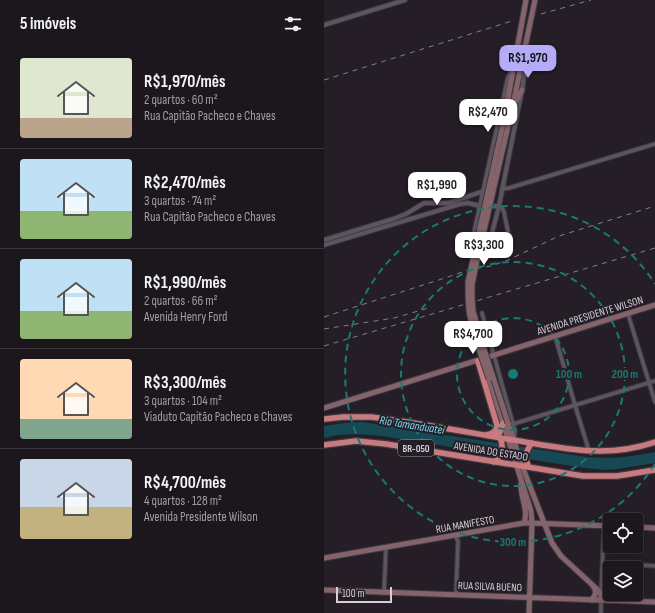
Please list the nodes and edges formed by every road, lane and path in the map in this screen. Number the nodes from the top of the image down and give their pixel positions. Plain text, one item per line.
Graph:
1 (405, 0) edge
2 (526, 0) edge
3 (535, 0) edge
4 (525, 8) junction
5 (533, 12) junction
6 (324, 25) edge
7 (514, 67) junction
8 (522, 78) junction
9 (522, 90) junction
10 (512, 109) junction
11 (655, 144) edge
12 (502, 189) junction
13 (483, 191) junction
14 (424, 203) junction
15 (480, 206) junction
16 (498, 206) junction
17 (426, 214) junction
18 (324, 240) edge
19 (324, 246) edge
20 (486, 256) junction
21 (655, 305) edge
22 (482, 313) dead end
23 (628, 314) junction
24 (555, 336) junction
25 (493, 356) junction
26 (478, 361) junction
27 (655, 381) edge
28 (649, 383) junction
29 (655, 402) edge
30 (575, 405) junction
31 (324, 408) edge
32 (324, 419) edge
33 (508, 423) junction
34 (486, 435) junction
35 (498, 437) junction
36 (511, 440) junction
37 (655, 442) edge
38 (532, 443) junction
39 (324, 445) edge
40 (644, 446) junction
41 (655, 446) edge
42 (590, 451) junction
43 (494, 462) junction
44 (516, 465) junction
45 (523, 466) junction
46 (529, 467) junction
47 (655, 470) edge
48 (521, 480) junction
49 (524, 523) junction
50 (532, 523) junction
51 (545, 523) junction
52 (603, 526) edge
53 (643, 527) edge
54 (655, 528) edge
55 (455, 535) junction
56 (386, 547) junction
57 (603, 550) edge
58 (324, 558) edge
59 (643, 565) edge
60 (655, 566) edge
61 (593, 585) junction
62 (324, 590) edge
63 (384, 593) junction
64 (456, 595) junction
65 (530, 598) junction
66 (601, 598) junction
67 (591, 600) junction
68 (655, 602) edge
69 (529, 613) edge
70 (601, 613) edge

1 - 6 street
2 - 4 main road
3 - 5 main road
4 - 5 main road
4 - 7 main road
5 - 8 main road
7 - 8 main road
7 - 13 street
7 - 33 main road, bridge
8 - 9 street
8 - 10 main road
9 - 10 main road
9 - 12 street
10 - 33 main road, bridge
11 - 12 street
12 - 13 street
12 - 16 street
13 - 14 street
13 - 15 street
14 - 17 street
14 - 18 street
15 - 16 street
15 - 17 street
15 - 20 street
16 - 20 street
16 - 20 street
17 - 19 street
21 - 23 main road, AVENIDA PRESIDENTE WILSON
22 - 25 street
23 - 24 main road, AVENIDA PRESIDENTE WILSON
23 - 28 street
24 - 25 main road, AVENIDA PRESIDENTE WILSON
24 - 30 street
25 - 26 main road, AVENIDA PRESIDENTE WILSON
25 - 33 street
26 - 31 main road, AVENIDA PRESIDENTE WILSON
26 - 34 highway
27 - 28 street
28 - 29 street
28 - 30 street
30 - 33 street
30 - 42 street
32 - 34 highway, AVENIDA DO ESTADO / BR-050
33 - 35 highway
33 - 36 main road
34 - 35 highway, AVENIDA DO ESTADO / BR-050
35 - 36 highway, AVENIDA DO ESTADO / BR-050
35 - 43 highway
36 - 38 highway, AVENIDA DO ESTADO / BR-050
36 - 44 main road
36 - 45 main road
37 - 40 highway, AVENIDA DO ESTADO
38 - 42 highway, AVENIDA DO ESTADO / BR-050
38 - 46 highway
39 - 43 highway, AVENIDA DO ESTADO / BR-050
40 - 41 highway, AVENIDA DO ESTADO / BR-050
40 - 42 highway, AVENIDA DO ESTADO / BR-050
43 - 44 highway, AVENIDA DO ESTADO / BR-050
44 - 45 highway, AVENIDA DO ESTADO / BR-050
44 - 48 main road
45 - 46 highway, AVENIDA DO ESTADO / BR-050
45 - 51 main road
46 - 47 highway, AVENIDA DO ESTADO / BR-050
48 - 49 main road
48 - 50 main road
49 - 50 main road, RUA MANIFESTO
49 - 55 main road, RUA MANIFESTO
50 - 51 main road, RUA MANIFESTO
50 - 65 main road
51 - 52 main road, RUA MANIFESTO
51 - 61 main road
53 - 54 main road
55 - 56 main road, RUA MANIFESTO
55 - 64 street
56 - 58 main road, RUA MANIFESTO
56 - 63 street
57 - 66 street
59 - 60 street
61 - 66 main road
61 - 67 main road
62 - 63 main road, RUA SILVA BUENO
63 - 64 main road, RUA SILVA BUENO
64 - 65 main road, RUA SILVA BUENO
65 - 67 main road, RUA SILVA BUENO
65 - 69 main road
66 - 67 main road, RUA SILVA BUENO
66 - 68 main road, RUA SILVA BUENO
66 - 70 street

